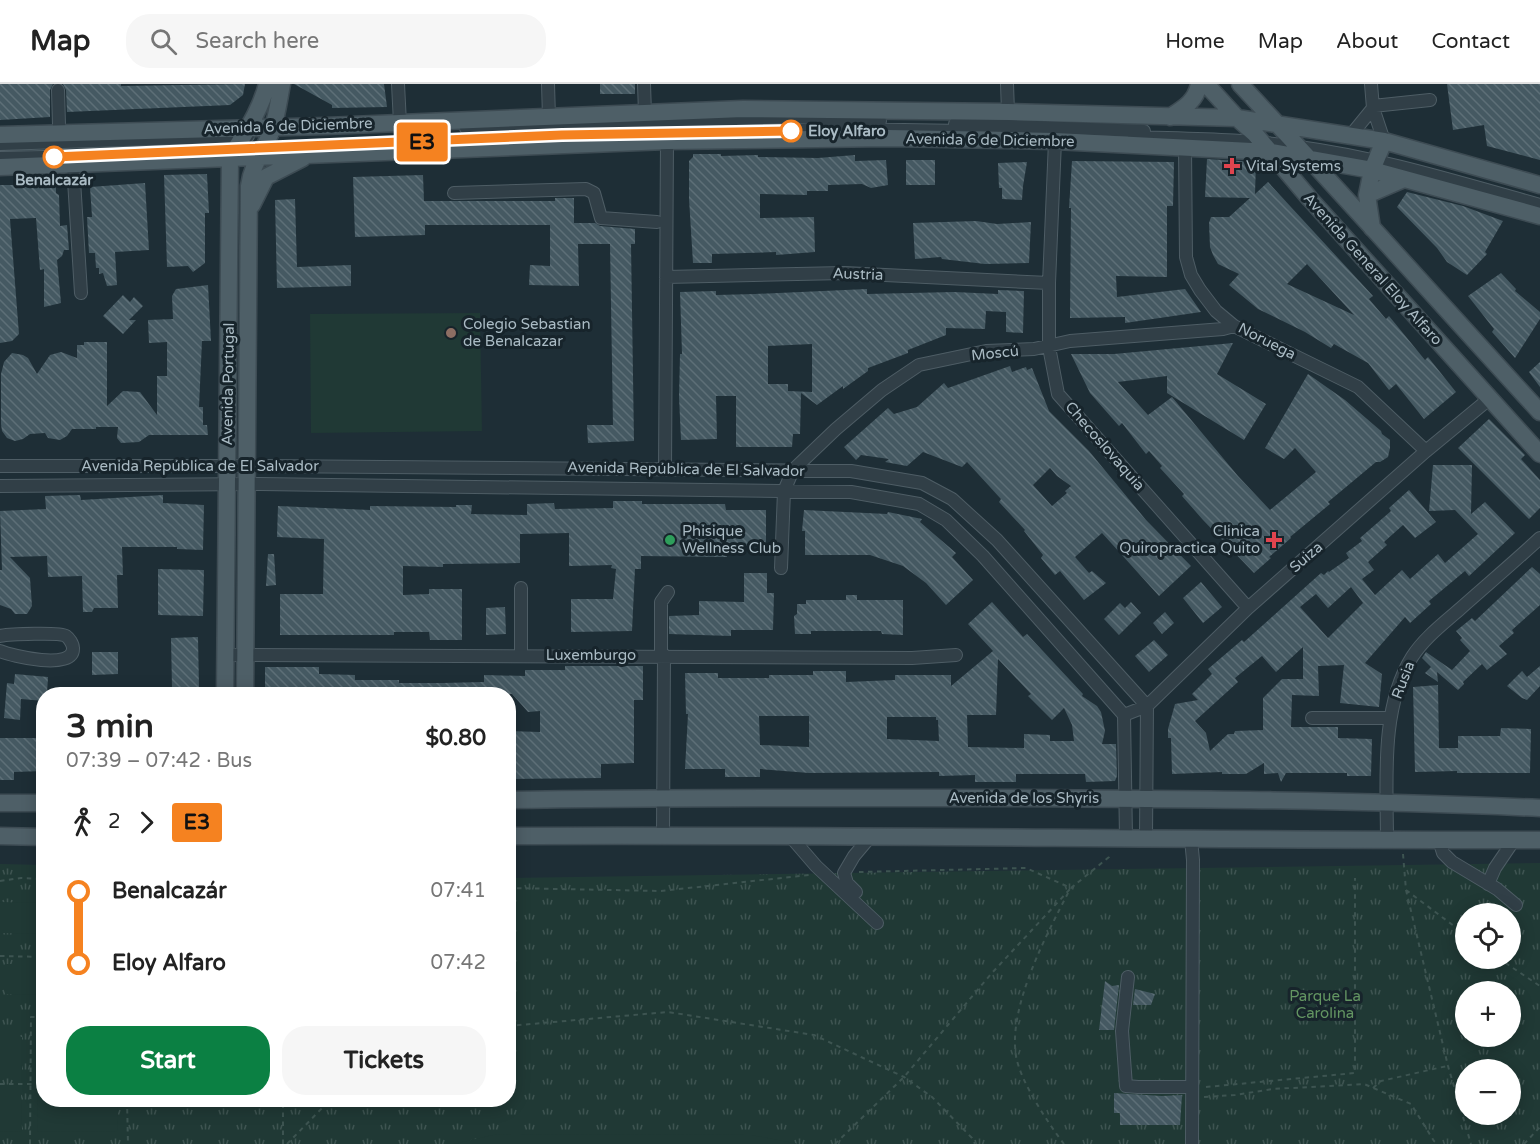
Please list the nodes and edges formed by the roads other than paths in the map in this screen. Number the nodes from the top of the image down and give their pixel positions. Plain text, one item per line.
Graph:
1 (267, 84) edge
2 (282, 84) edge
3 (398, 84) edge
4 (549, 84) edge
5 (644, 84) edge
6 (1007, 84) edge
7 (1199, 84) edge
8 (1206, 84) edge
9 (1240, 84) edge
10 (1371, 84) edge
11 (58, 90) dead end
12 (1430, 100) dead end
13 (1373, 107) junction
14 (645, 112) junction
15 (1008, 112) junction
16 (549, 117) junction
17 (1170, 117) junction
18 (1238, 118) junction
19 (400, 123) junction
20 (1277, 123) junction
21 (59, 125) dead end
22 (0, 135) edge
23 (1351, 135) junction
24 (668, 141) junction
25 (1055, 141) junction
26 (266, 142) junction
27 (239, 143) junction
28 (1263, 143) junction
29 (1296, 143) junction
30 (0, 144) edge
31 (1185, 147) junction
32 (311, 154) junction
33 (1377, 156) junction
34 (0, 158) edge
35 (1312, 159) junction
36 (73, 164) junction
37 (0, 167) edge
38 (1404, 179) junction
39 (1540, 184) edge
40 (454, 193) dead end
41 (1367, 195) junction
42 (1540, 196) edge
43 (1540, 205) edge
44 (1540, 216) edge
45 (247, 217) junction
46 (657, 222) dead end
47 (1372, 228) junction
48 (666, 277) junction
49 (1049, 283) junction
50 (81, 293) dead end
51 (1234, 326) junction
52 (1049, 347) junction
53 (1489, 399) junction
54 (1540, 412) edge
55 (1426, 451) junction
56 (1540, 454) edge
57 (0, 466) edge
58 (227, 466) junction
59 (246, 466) junction
60 (666, 469) junction
61 (793, 471) junction
62 (227, 484) junction
63 (246, 484) junction
64 (0, 486) edge
65 (784, 491) junction
66 (1540, 538) edge
67 (781, 568) dead end
68 (522, 588) dead end
69 (668, 592) dead end
70 (1248, 608) junction
71 (0, 636) edge
72 (0, 651) edge
73 (226, 655) junction
74 (521, 655) junction
75 (663, 655) junction
76 (956, 655) dead end
77 (245, 656) junction
78 (225, 687) edge
79 (245, 687) edge
80 (1147, 705) junction
81 (1124, 715) junction
82 (1312, 718) dead end
83 (1390, 718) junction
84 (664, 797) junction
85 (1147, 798) junction
86 (1126, 799) junction
87 (516, 800) edge
88 (1386, 802) junction
89 (0, 803) edge
90 (36, 803) edge
91 (1540, 808) edge
92 (663, 835) junction
93 (0, 836) edge
94 (516, 836) edge
95 (36, 837) edge
96 (791, 837) junction
97 (870, 837) junction
98 (1126, 837) junction
99 (1146, 837) junction
100 (1191, 839) junction
101 (1388, 840) junction
102 (1439, 840) junction
103 (1514, 840) junction
104 (1540, 840) edge
105 (1491, 889) junction
106 (1513, 903) edge
107 (1128, 976) dead end
108 (1192, 1092) junction
109 (1192, 1144) edge

1 - 27 main road, Avenida Portugal
2 - 26 main road, Avenida Portugal
3 - 19 street
4 - 16 street
5 - 14 street
6 - 15 street
7 - 17 main road
8 - 18 main road, Avenida General Eloy Alfaro
9 - 20 main road, Avenida General Eloy Alfaro
10 - 13 street
11 - 21 street
12 - 13 street
13 - 23 street
13 - 33 street
14 - 15 main road, Avenida 6 de Diciembre
14 - 16 main road, Avenida 6 de Diciembre
15 - 17 main road, Avenida 6 de Diciembre
16 - 19 main road, Avenida 6 de Diciembre
17 - 18 main road, Avenida 6 de Diciembre
18 - 20 main road, Avenida 6 de Diciembre
18 - 28 main road, Avenida General Eloy Alfaro
19 - 26 main road, Avenida 6 de Diciembre
20 - 23 main road, Avenida 6 de Diciembre
20 - 29 main road, Avenida General Eloy Alfaro
22 - 27 main road, Avenida 6 de Diciembre
23 - 33 main road, Avenida 6 de Diciembre
24 - 25 main road, Avenida 6 de Diciembre
24 - 32 main road, Avenida 6 de Diciembre
24 - 48 street
25 - 31 main road, Avenida 6 de Diciembre
25 - 49 street, Checoslovaquia
26 - 27 main road, Avenida 6 de Diciembre
26 - 27 main road, Avenida 6 de Diciembre
26 - 28 street
26 - 32 main road, Avenida 6 de Diciembre
26 - 45 main road, Avenida Portugal
27 - 30 street
27 - 34 street
27 - 36 main road, Avenida 6 de Diciembre
27 - 58 main road, Avenida Portugal
28 - 29 street
28 - 31 main road, Avenida 6 de Diciembre
28 - 35 main road, Avenida 6 de Diciembre
28 - 53 main road, Avenida General Eloy Alfaro
29 - 33 street
29 - 35 main road, Avenida General Eloy Alfaro
31 - 51 street, Noruega
32 - 45 main road
33 - 35 main road, Avenida 6 de Diciembre
33 - 38 main road, Avenida 6 de Diciembre
33 - 39 main road, Avenida 6 de Diciembre
33 - 41 main road
33 - 42 street
33 - 43 street
35 - 47 main road, Avenida General Eloy Alfaro
36 - 37 main road, Avenida 6 de Diciembre
36 - 50 street
38 - 41 main road
38 - 44 main road, Avenida 6 de Diciembre
40 - 46 street
41 - 47 main road
45 - 59 main road, Avenida Portugal
47 - 54 main road, Avenida General Eloy Alfaro
48 - 49 street, Austria
48 - 60 street
49 - 52 street, Checoslovaquia
51 - 52 street, Moscú
51 - 55 street, Noruega
52 - 61 street, Moscú
52 - 70 street, Checoslovaquia
53 - 55 street, Suiza
53 - 56 main road, Avenida General Eloy Alfaro
55 - 70 street, Suiza
57 - 58 street, Avenida República de El Salvador
58 - 59 street, Avenida República de El Salvador
58 - 62 main road, Avenida Portugal
59 - 60 street, Avenida República de El Salvador
59 - 63 main road, Avenida Portugal
60 - 61 street, Avenida República de El Salvador
61 - 65 street
61 - 80 street, Avenida República de El Salvador
62 - 63 street, Avenida República de El Salvador
62 - 64 street, Avenida República de El Salvador
62 - 73 main road, Avenida Portugal
63 - 65 street, Avenida República de El Salvador
63 - 77 main road, Avenida Portugal
65 - 67 street
65 - 81 street, Avenida República de El Salvador
66 - 83 street, Rusia
68 - 74 street
69 - 75 street
70 - 80 street, Suiza
71 - 72 street
73 - 77 street, Luxemburgo
73 - 78 main road, Avenida Portugal
74 - 75 street, Luxemburgo
74 - 77 street, Luxemburgo
75 - 76 street, Luxemburgo
75 - 84 street
77 - 79 main road, Avenida Portugal
80 - 81 street, Suiza
80 - 85 street
81 - 86 street
82 - 83 street
83 - 88 street, Rusia
84 - 86 main road, Avenida de los Shyris
84 - 87 main road, Avenida de los Shyris
84 - 92 street
85 - 86 main road, Avenida de los Shyris
85 - 88 main road, Avenida de los Shyris
85 - 99 street
86 - 98 street
88 - 91 main road, Avenida de los Shyris
88 - 101 street, Rusia
89 - 90 main road
92 - 94 main road
92 - 96 main road
93 - 95 main road
96 - 97 main road
96 - 97 street
97 - 98 main road
98 - 99 main road
99 - 100 main road
100 - 101 main road
100 - 108 street
101 - 102 main road
102 - 103 main road
102 - 105 street
103 - 104 main road
103 - 105 street
105 - 106 street
107 - 108 street
108 - 109 street

